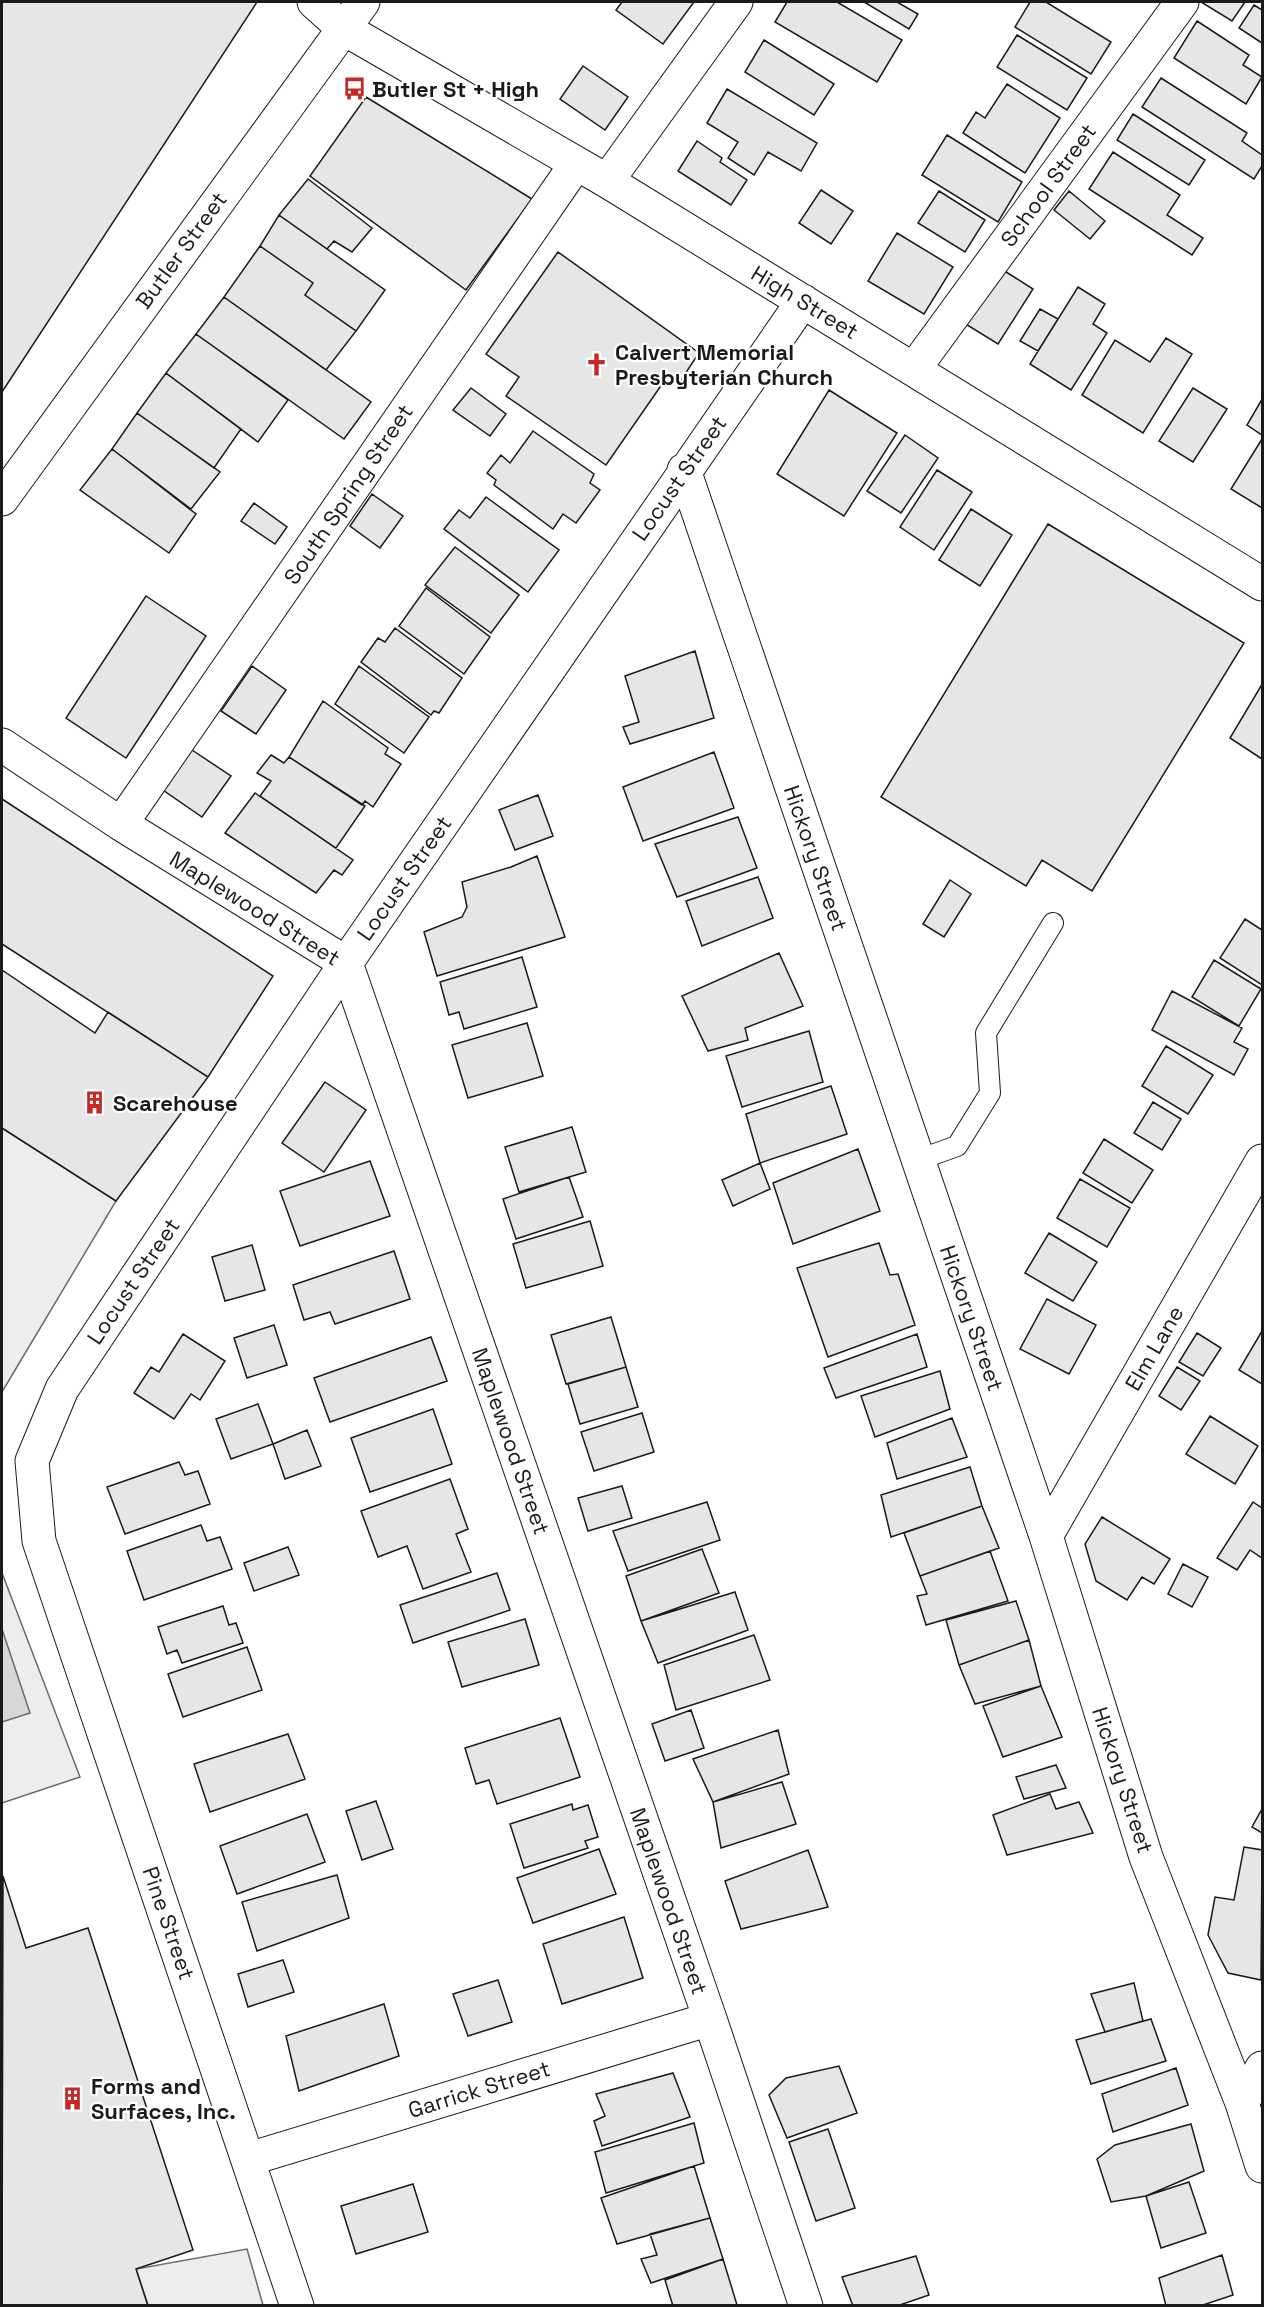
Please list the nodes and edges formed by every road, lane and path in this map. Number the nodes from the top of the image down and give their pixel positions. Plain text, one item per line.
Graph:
1 (314, 2) edge
2 (363, 2) edge
3 (736, 2) edge
4 (1182, 2) edge
5 (344, 28) junction
6 (576, 164) junction
7 (607, 181) junction
8 (803, 301) junction
9 (914, 369) junction
10 (684, 470) junction
11 (2, 499) edge
12 (1263, 584) edge
13 (2, 745) edge
14 (121, 824) junction
15 (1053, 923) dead end
16 (346, 963) junction
17 (918, 1160) junction
18 (1263, 1161) edge
19 (1046, 1536) junction
20 (39, 1541) joint
21 (710, 2019) junction
22 (1263, 2068) edge
23 (1242, 2103) junction
24 (249, 2159) junction
25 (1263, 2166) edge
26 (297, 2306) edge
27 (806, 2306) edge

1 - 5 street, High Street
2 - 5 street, Butler Street
3 - 7 street
4 - 9 street, School Street
5 - 6 street, High Street
5 - 11 street, Butler Street
6 - 7 street, High Street
6 - 14 street, South Spring Street
7 - 8 street, High Street
8 - 9 street, High Street
8 - 10 street, Locust Street
9 - 12 street, High Street
10 - 16 street, Locust Street
10 - 17 street, Hickory Street
13 - 14 street, Maplewood Street
14 - 16 street, Maplewood Street
15 - 17 lane
16 - 20 street, Locust Street
16 - 21 street, Maplewood Street
17 - 19 street, Hickory Street
18 - 19 street, Elm Lane
19 - 23 street, Hickory Street
20 - 24 street, Pine Street
21 - 24 street, Garrick Street
21 - 27 street, Maplewood Street
22 - 23 street
23 - 25 street, Hickory Street
24 - 26 street, Pine Street

